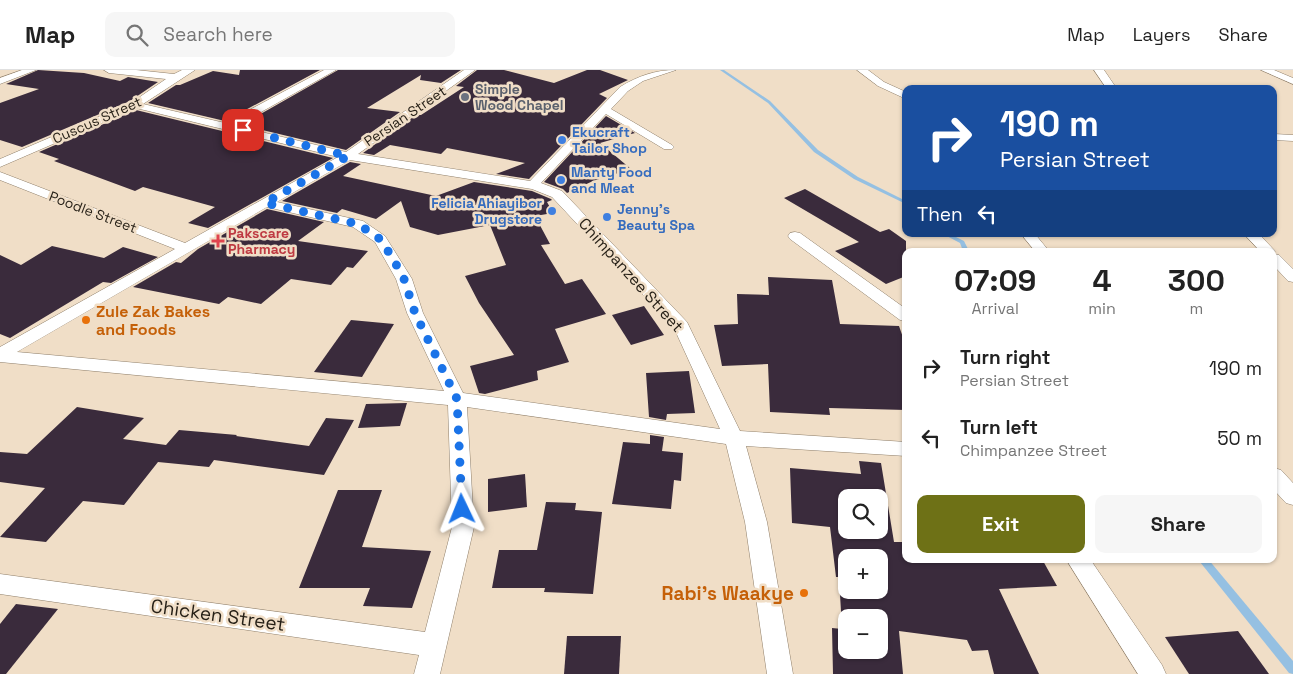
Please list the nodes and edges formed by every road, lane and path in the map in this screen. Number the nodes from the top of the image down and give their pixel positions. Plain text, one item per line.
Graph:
1 (31, 70) edge
2 (110, 70) edge
3 (190, 70) edge
4 (331, 70) edge
5 (470, 70) edge
6 (672, 70) edge
7 (862, 70) edge
8 (1099, 70) edge
9 (1266, 70) edge
10 (175, 77) junction
11 (0, 81) edge
12 (1293, 81) edge
13 (1109, 85) edge
14 (902, 94) edge
15 (135, 105) junction
16 (604, 109) junction
17 (228, 126) junction
18 (1277, 137) edge
19 (1293, 138) edge
20 (668, 147) dead end
21 (348, 156) junction
22 (0, 163) edge
23 (0, 176) edge
24 (533, 185) junction
25 (265, 203) junction
26 (795, 236) dead end
27 (1030, 237) edge
28 (1254, 237) edge
29 (186, 248) junction
30 (1040, 248) edge
31 (1265, 248) edge
32 (1277, 261) edge
33 (1293, 278) edge
34 (902, 313) edge
35 (0, 355) edge
36 (457, 399) junction
37 (734, 438) junction
38 (902, 449) edge
39 (1277, 479) edge
40 (1293, 497) edge
41 (1080, 563) edge
42 (0, 584) edge
43 (435, 646) junction
44 (427, 674) edge
45 (780, 674) edge
46 (1153, 674) edge

1 - 11 street
2 - 10 street
3 - 10 street, Cuscus Street
4 - 17 street
5 - 21 street, Persian Street
6 - 16 street
7 - 14 street
8 - 13 street
9 - 12 street
10 - 15 street, Cuscus Street
15 - 17 street, Chimpanzee Street
15 - 22 street, Cuscus Street
16 - 20 street
16 - 24 street
17 - 21 street, Chimpanzee Street
18 - 19 street
21 - 24 street, Chimpanzee Street
21 - 25 street, Persian Street
23 - 29 street, Poodle Street
24 - 37 street, Chimpanzee Street
25 - 29 street, Persian Street
25 - 36 street
26 - 34 street
27 - 30 street
28 - 31 street
29 - 35 street, Persian Street
32 - 33 street
35 - 36 street
36 - 37 street
36 - 43 street
37 - 38 street
37 - 45 street, Chimpanzee Street
39 - 40 street
41 - 46 street
42 - 43 street, Chicken Street
43 - 44 street

